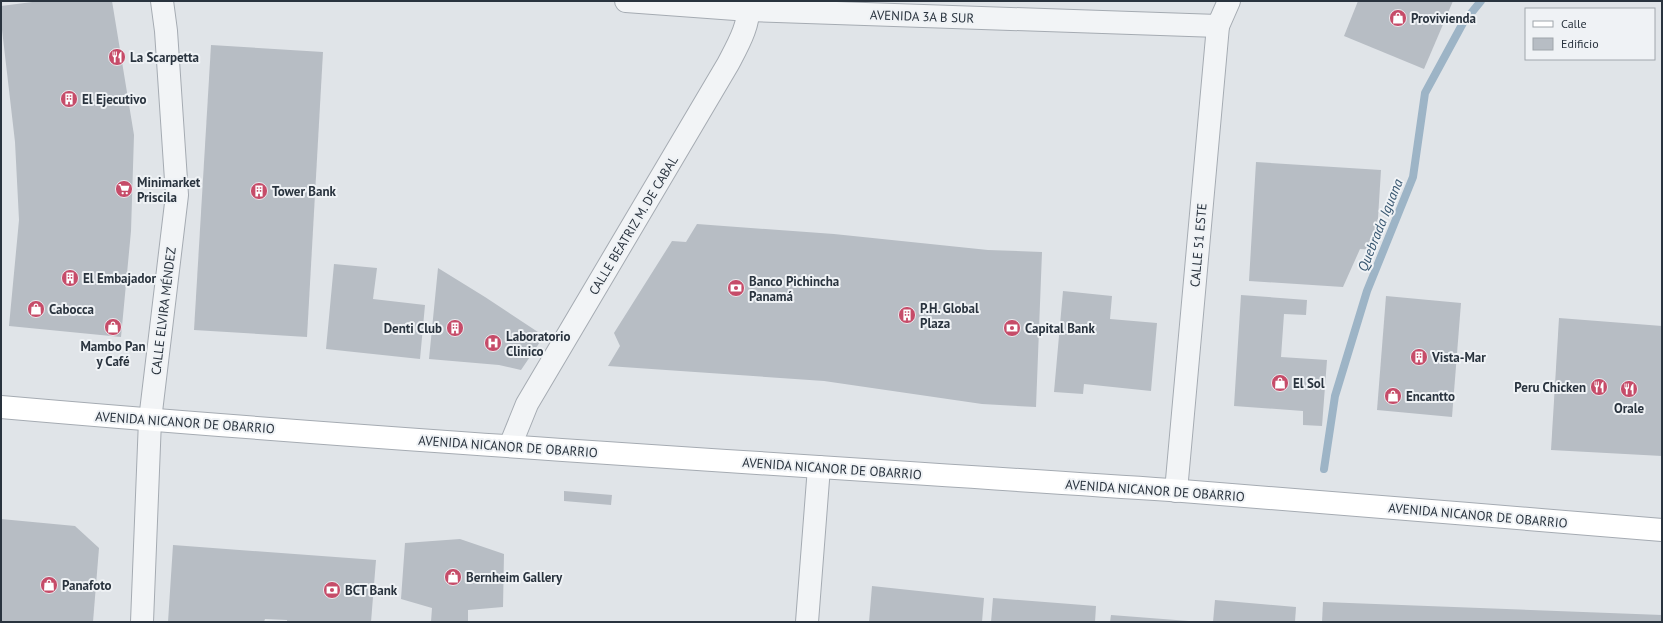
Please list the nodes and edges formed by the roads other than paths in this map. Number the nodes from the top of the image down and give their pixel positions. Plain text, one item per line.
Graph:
1 (162, 1) edge
2 (626, 1) edge
3 (1229, 1) edge
4 (748, 5) edge
5 (1218, 26) junction
6 (1, 407) edge
7 (150, 420) junction
8 (510, 446) junction
9 (819, 467) junction
10 (1176, 491) junction
11 (1662, 530) edge
12 (142, 622) edge
13 (806, 622) edge

1 - 7 street, CALLE ELVIRA MÉNDEZ
2 - 4 street, AVENIDA 3A B SUR
3 - 5 street, CALLE 51 ESTE
4 - 5 street, AVENIDA 3A B SUR
4 - 8 street, CALLE BEATRIZ M. DE CABAL
5 - 10 street, CALLE 51 ESTE
6 - 7 main road, AVENIDA NICANOR DE OBARRIO
7 - 8 main road, AVENIDA NICANOR DE OBARRIO
7 - 12 street, CALLE ELVIRA MÉNDEZ
8 - 9 main road, AVENIDA NICANOR DE OBARRIO
9 - 10 main road, AVENIDA NICANOR DE OBARRIO
9 - 13 street
10 - 11 main road, AVENIDA NICANOR DE OBARRIO

